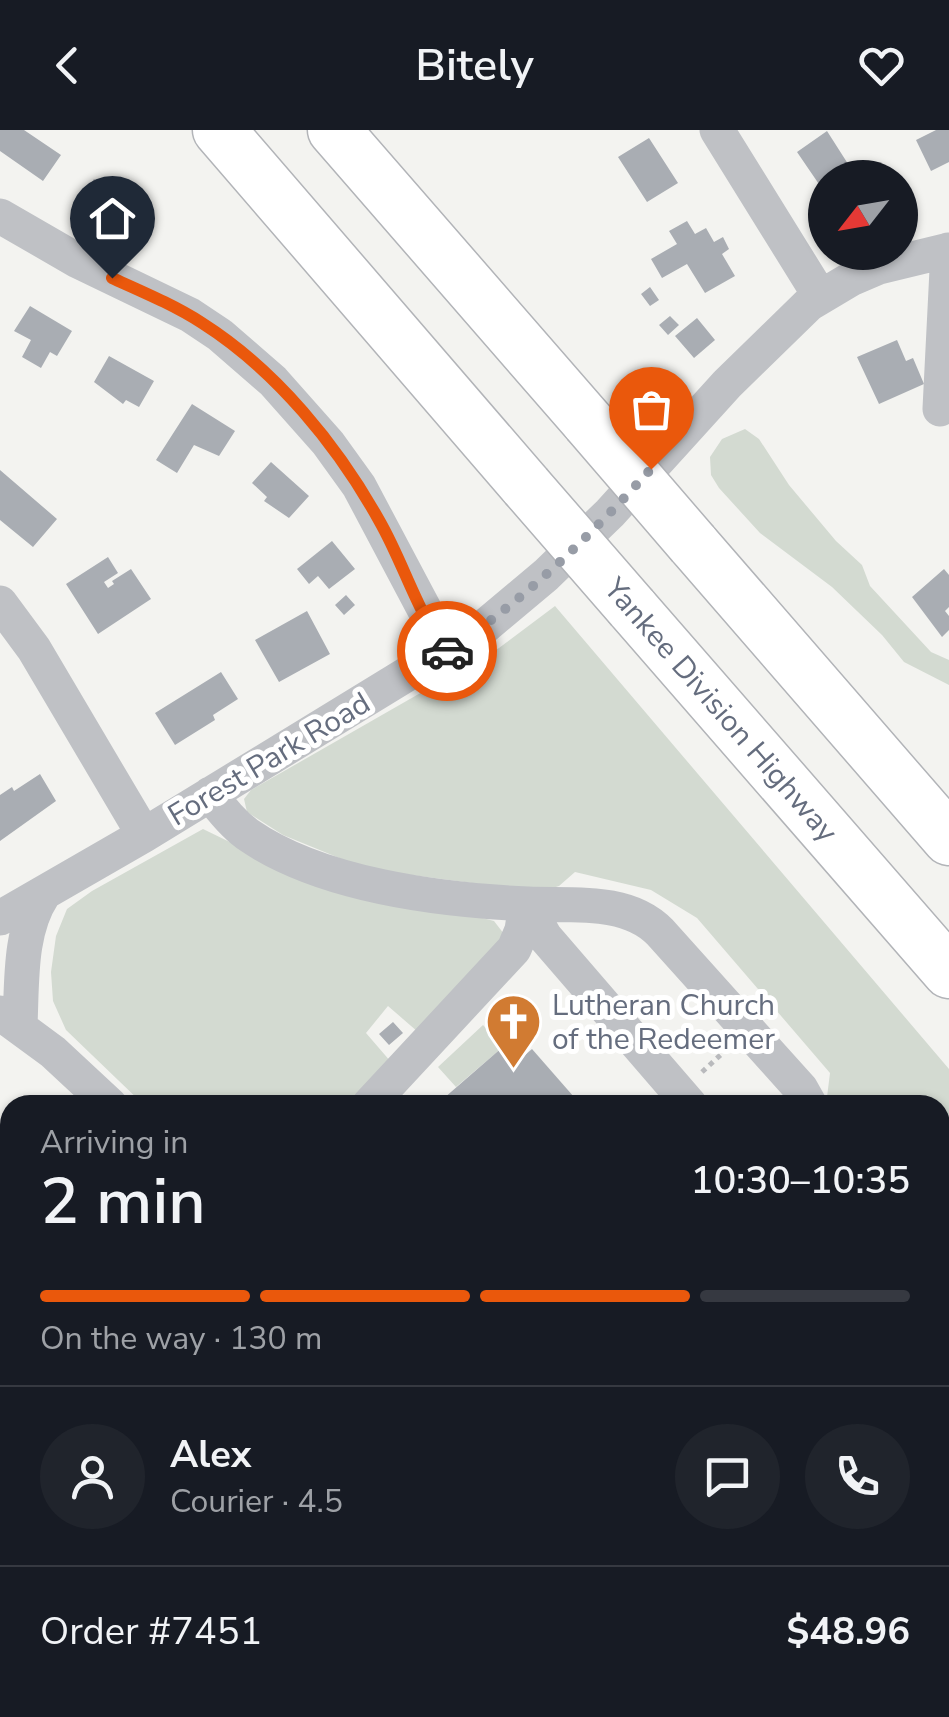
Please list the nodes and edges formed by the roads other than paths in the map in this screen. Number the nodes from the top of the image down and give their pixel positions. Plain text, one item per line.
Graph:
1 (218, 130) edge
2 (334, 130) edge
3 (717, 130) edge
4 (0, 216) edge
5 (948, 250) edge
6 (820, 296) junction
7 (940, 409) dead end
8 (0, 602) edge
9 (447, 652) junction
10 (210, 794) junction
11 (144, 835) junction
12 (949, 839) edge
13 (43, 895) junction
14 (526, 904) junction
15 (0, 918) edge
16 (949, 972) edge
17 (10, 1019) edge
18 (98, 1095) edge
19 (379, 1095) edge
20 (681, 1095) edge
21 (804, 1095) edge

1 - 16 highway, Yankee Division Highway, bridge
2 - 12 highway, bridge
3 - 6 street
4 - 9 street
5 - 6 street, Forest Park Road
5 - 7 street
6 - 9 street, Forest Park Road
8 - 11 street
9 - 10 street, Forest Park Road
10 - 11 street, Forest Park Road
10 - 14 street
11 - 13 street, Forest Park Road
13 - 15 street, Forest Park Road
13 - 17 street
14 - 19 street
14 - 20 street
14 - 21 street
17 - 18 street

